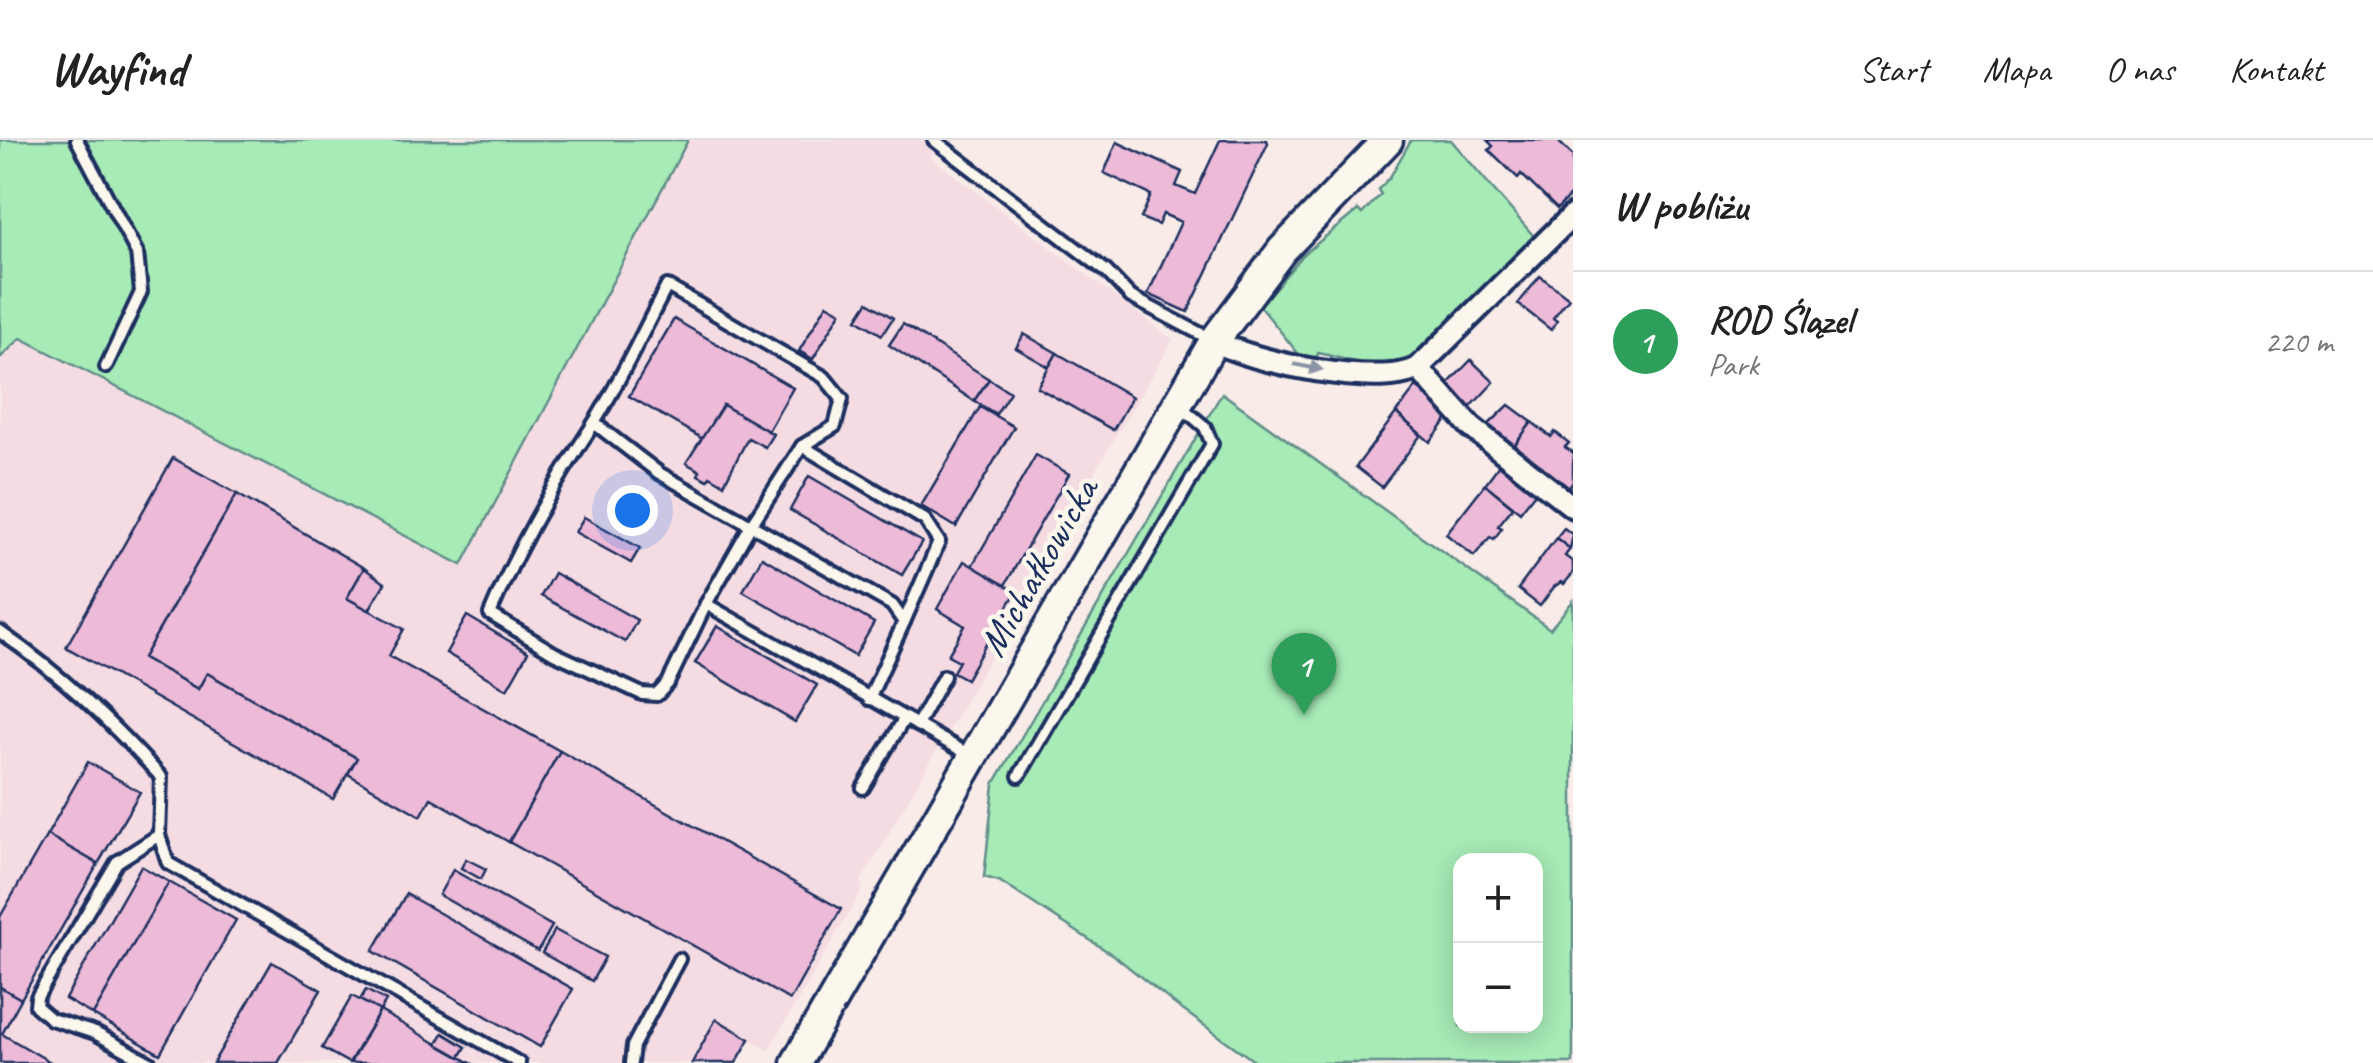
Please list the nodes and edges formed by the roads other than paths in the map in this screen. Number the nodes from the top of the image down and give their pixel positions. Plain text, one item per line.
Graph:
1 (77, 140) edge
2 (934, 140) edge
3 (1388, 140) edge
4 (1573, 215) edge
5 (1214, 341) junction
6 (106, 367) dead end
7 (1418, 368) junction
8 (1178, 404) junction
9 (594, 423) junction
10 (802, 446) junction
11 (1573, 507) edge
12 (751, 525) junction
13 (706, 604) junction
14 (904, 622) junction
15 (0, 632) edge
16 (944, 676) dead end
17 (868, 699) junction
18 (904, 718) junction
19 (917, 726) junction
20 (974, 757) junction
21 (1019, 776) dead end
22 (863, 788) dead end
23 (159, 835) junction
24 (679, 959) dead end
25 (150, 1063) edge
26 (518, 1063) edge
27 (630, 1063) edge
28 (796, 1063) edge

1 - 6 lane
2 - 5 lane
3 - 5 street, Michałkowicka
4 - 7 street
5 -> 7 street
5 - 8 street, Michałkowicka
7 - 11 street
8 - 20 street, Michałkowicka
8 - 21 lane
9 - 10 lane
9 - 12 lane
9 - 13 lane
10 - 12 lane
10 - 14 lane
12 - 13 lane
12 - 14 lane
13 - 17 lane
14 - 17 lane
15 - 23 lane
16 - 19 lane
17 - 18 lane
18 - 19 lane
18 - 22 lane
19 - 20 lane
20 - 28 street, Michałkowicka
23 - 25 lane
23 - 26 lane
24 - 27 lane

